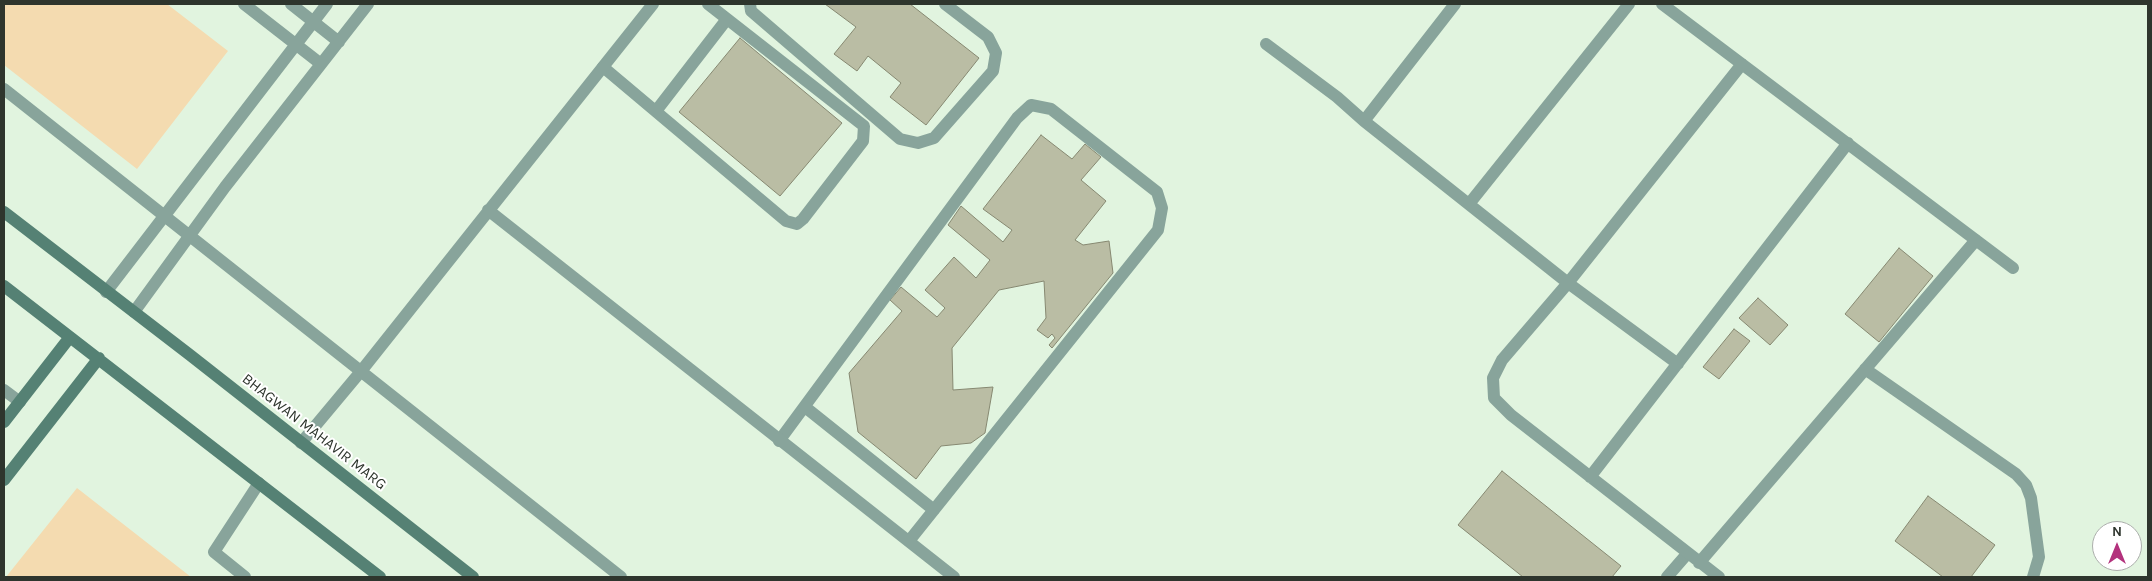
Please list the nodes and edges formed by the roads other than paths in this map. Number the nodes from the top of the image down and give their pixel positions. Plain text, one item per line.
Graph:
1 (244, 4) edge
2 (291, 4) edge
3 (327, 4) edge
4 (368, 4) edge
5 (653, 4) edge
6 (708, 4) edge
7 (750, 4) edge
8 (945, 4) edge
9 (1455, 4) edge
10 (1629, 4) edge
11 (1662, 4) edge
12 (728, 19) junction
13 (313, 21) junction
14 (338, 42) junction
15 (295, 44) junction
16 (1266, 44) dead end
17 (321, 64) junction
18 (1742, 64) junction
19 (603, 66) junction
20 (4, 89) edge
21 (656, 111) junction
22 (1364, 121) junction
23 (1848, 143) junction
24 (1469, 204) junction
25 (488, 210) junction
26 (4, 212) edge
27 (164, 216) junction
28 (190, 236) junction
29 (1976, 240) junction
30 (2013, 268) dead end
31 (1568, 283) junction
32 (4, 286) edge
33 (106, 292) junction
34 (134, 312) junction
35 (70, 338) junction
36 (99, 358) junction
37 (1678, 364) junction
38 (1865, 369) junction
39 (362, 370) junction
40 (4, 390) edge
41 (20, 402) junction
42 (805, 407) junction
43 (4, 422) edge
44 (779, 441) junction
45 (301, 443) junction
46 (1590, 478) junction
47 (4, 480) edge
48 (259, 483) junction
49 (934, 510) junction
50 (909, 541) junction
51 (1687, 554) junction
52 (1699, 563) junction
53 (245, 577) edge
54 (380, 577) edge
55 (473, 577) edge
56 (621, 577) edge
57 (954, 577) edge
58 (1668, 577) edge
59 (1719, 577) edge
60 (2033, 577) edge

1 - 15 street
2 - 13 street
3 - 13 street
4 - 14 street
5 - 19 street
6 - 12 street
7 - 8 street
9 - 22 street
10 - 24 street
11 - 18 street
12 - 21 street
12 - 21 street
13 - 14 street
13 - 15 street
14 - 17 street
15 - 17 street
15 - 27 street
16 - 22 street
17 - 28 street
18 - 23 street
18 - 31 street
19 - 21 street
19 - 25 street
20 - 27 street
22 - 24 street
23 - 29 street
23 - 37 street
24 - 31 street
25 - 39 street
25 - 44 street
26 - 33 main road
27 - 28 street
27 - 33 street
28 - 34 street
28 - 39 street
29 - 30 street
29 - 38 street
31 - 37 street
31 - 46 street
32 - 35 main road
33 - 34 main road
34 - 45 main road, BHAGWAN MAHAVIR MARG
35 - 36 main road
35 - 41 main road
36 - 47 main road
36 - 48 main road
37 - 46 street
38 - 52 street
38 - 60 street
39 - 45 street
39 - 56 street
40 - 41 street
41 - 43 main road
42 - 44 street
42 - 49 street
42 - 49 street
44 - 50 street
45 - 55 main road, BHAGWAN MAHAVIR MARG
46 - 51 street
48 - 53 street
48 - 54 main road
49 - 50 street
50 - 57 street
51 - 52 street
51 - 58 street
52 - 59 street

